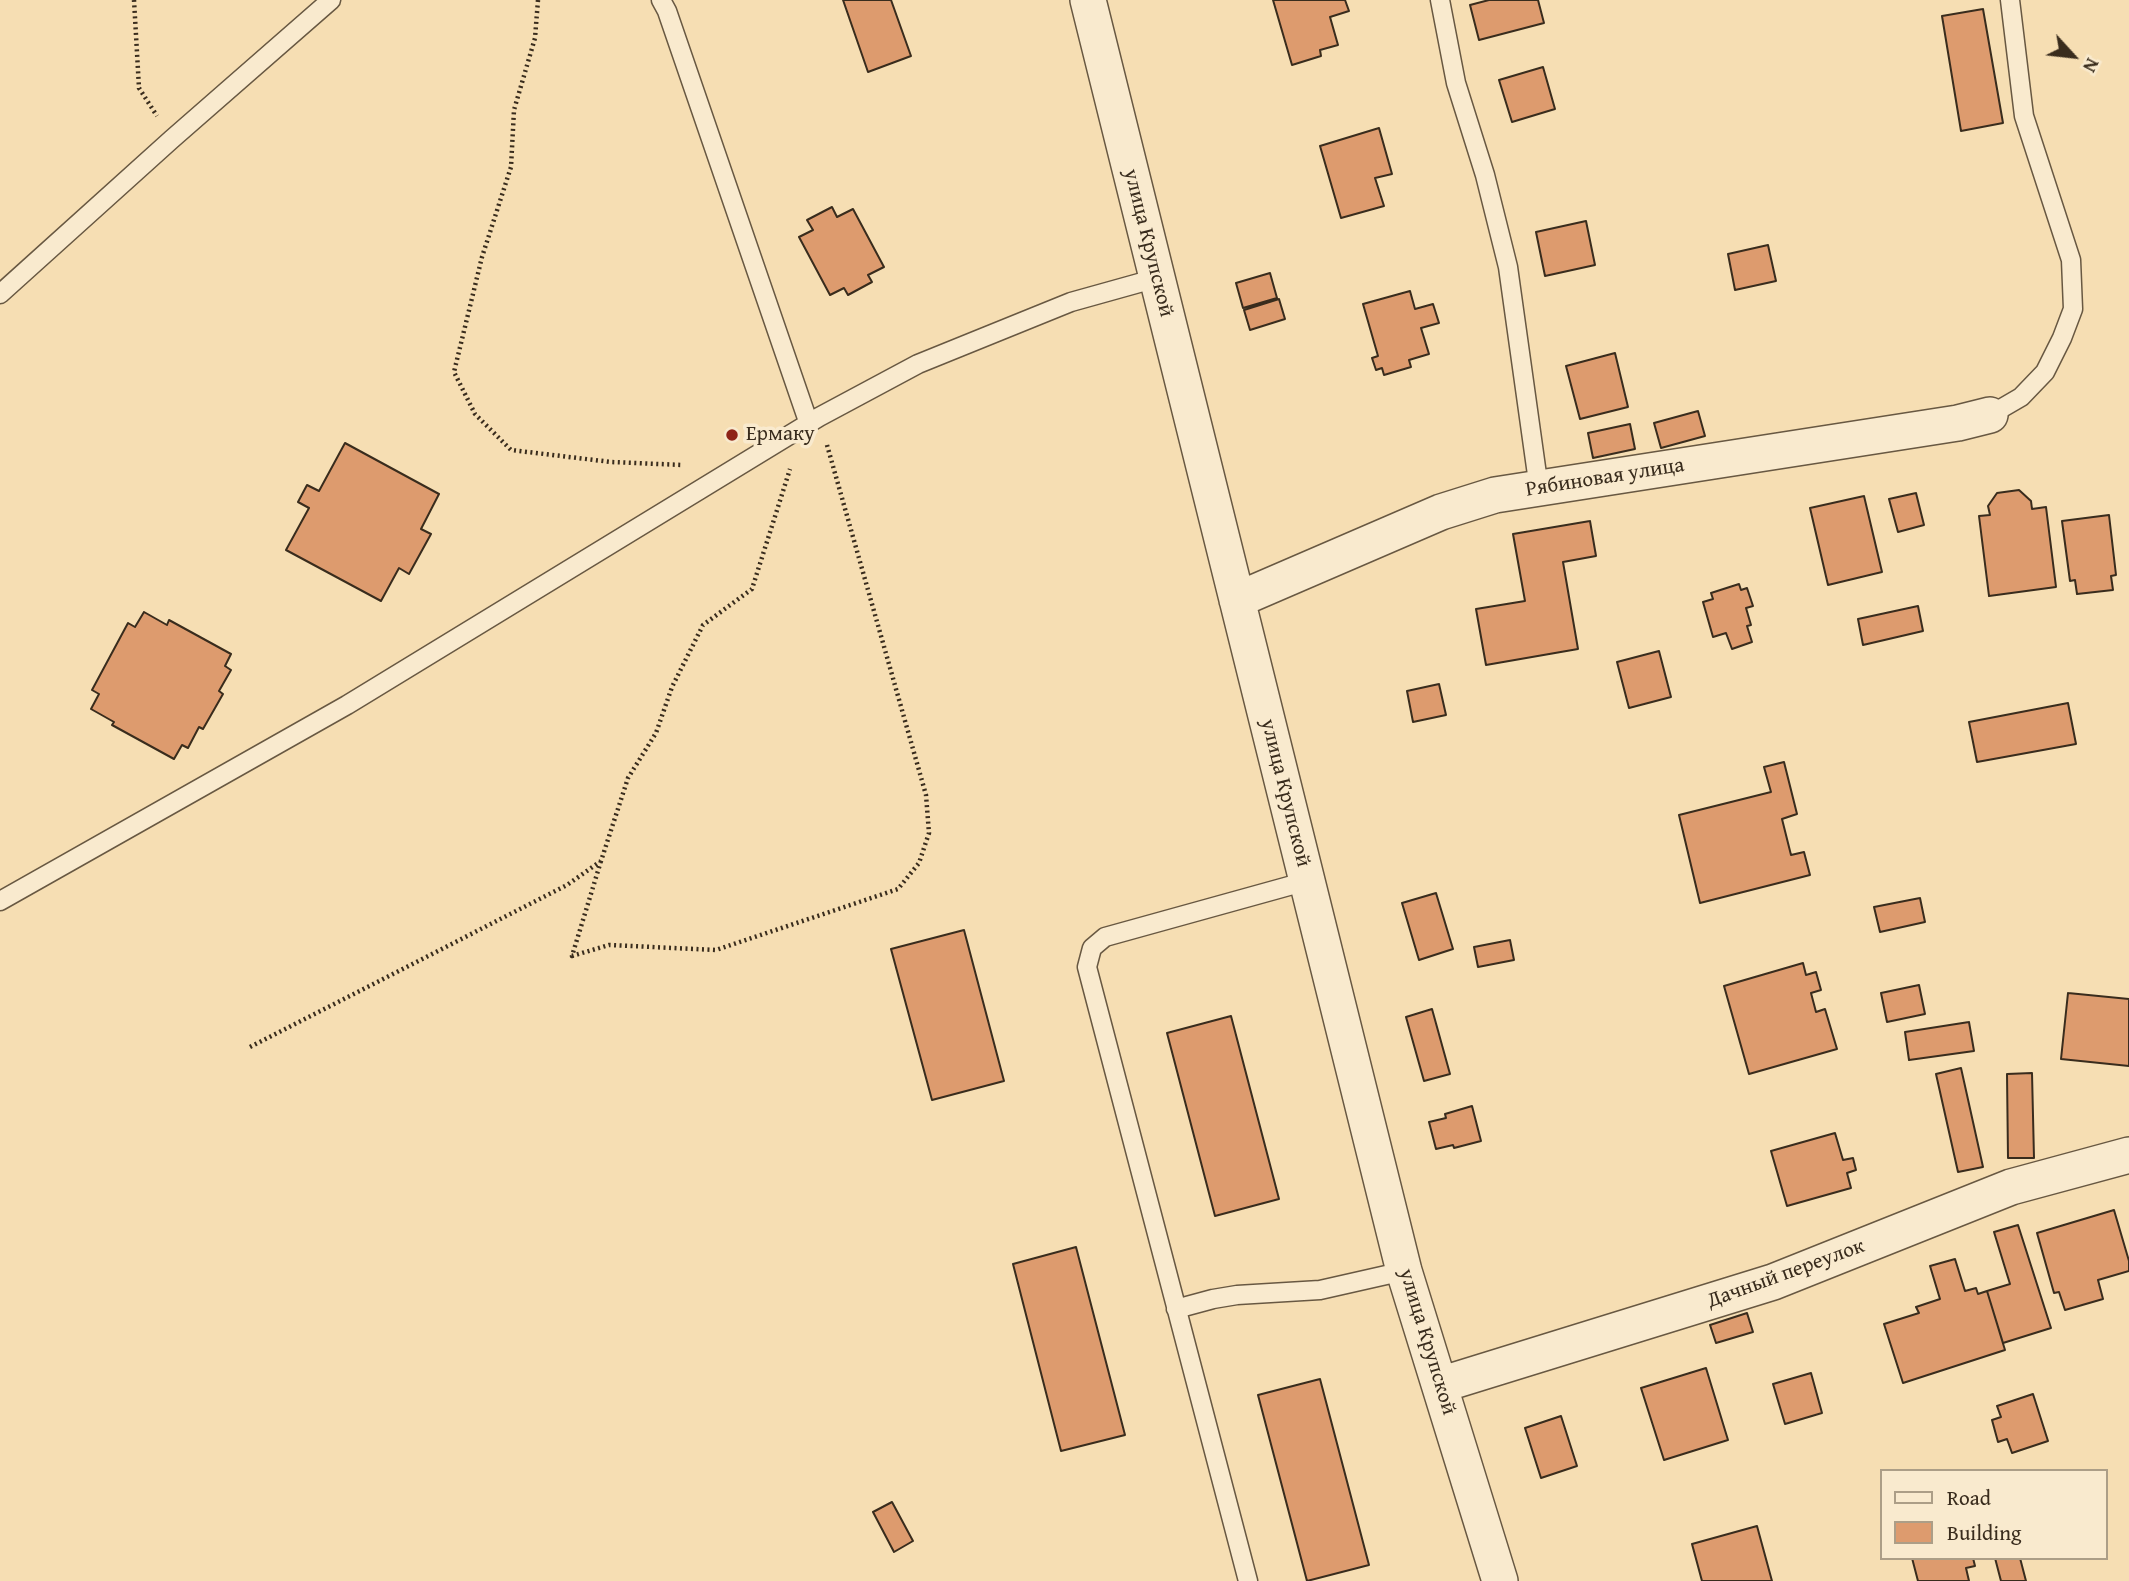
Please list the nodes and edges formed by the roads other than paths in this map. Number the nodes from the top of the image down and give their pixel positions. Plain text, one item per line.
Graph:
1 (331, 0) edge
2 (661, 0) edge
3 (1088, 0) edge
4 (1440, 0) edge
5 (2010, 0) edge
6 (1157, 278) junction
7 (0, 294) edge
8 (1990, 415) joint
9 (808, 424) junction
10 (1539, 489) junction
11 (1237, 600) junction
12 (1307, 881) junction
13 (0, 901) edge
14 (2129, 1155) edge
15 (1404, 1271) junction
16 (1176, 1309) junction
17 (1440, 1385) junction
18 (1248, 1581) edge
19 (1500, 1581) edge

1 - 7 lane
2 - 9 lane
3 - 6 street, улица Крупской
4 - 10 lane
5 - 8 lane
6 - 9 lane
6 - 11 street, улица Крупской
8 - 10 street, Рябиновая улица
9 - 13 lane
10 - 11 street, Рябиновая улица
11 - 12 street, улица Крупской
12 - 15 street, улица Крупской
12 - 16 lane
14 - 17 street, Дачный переулок
15 - 16 lane
15 - 17 street, улица Крупской
16 - 18 lane
17 - 19 street, улица Крупской

